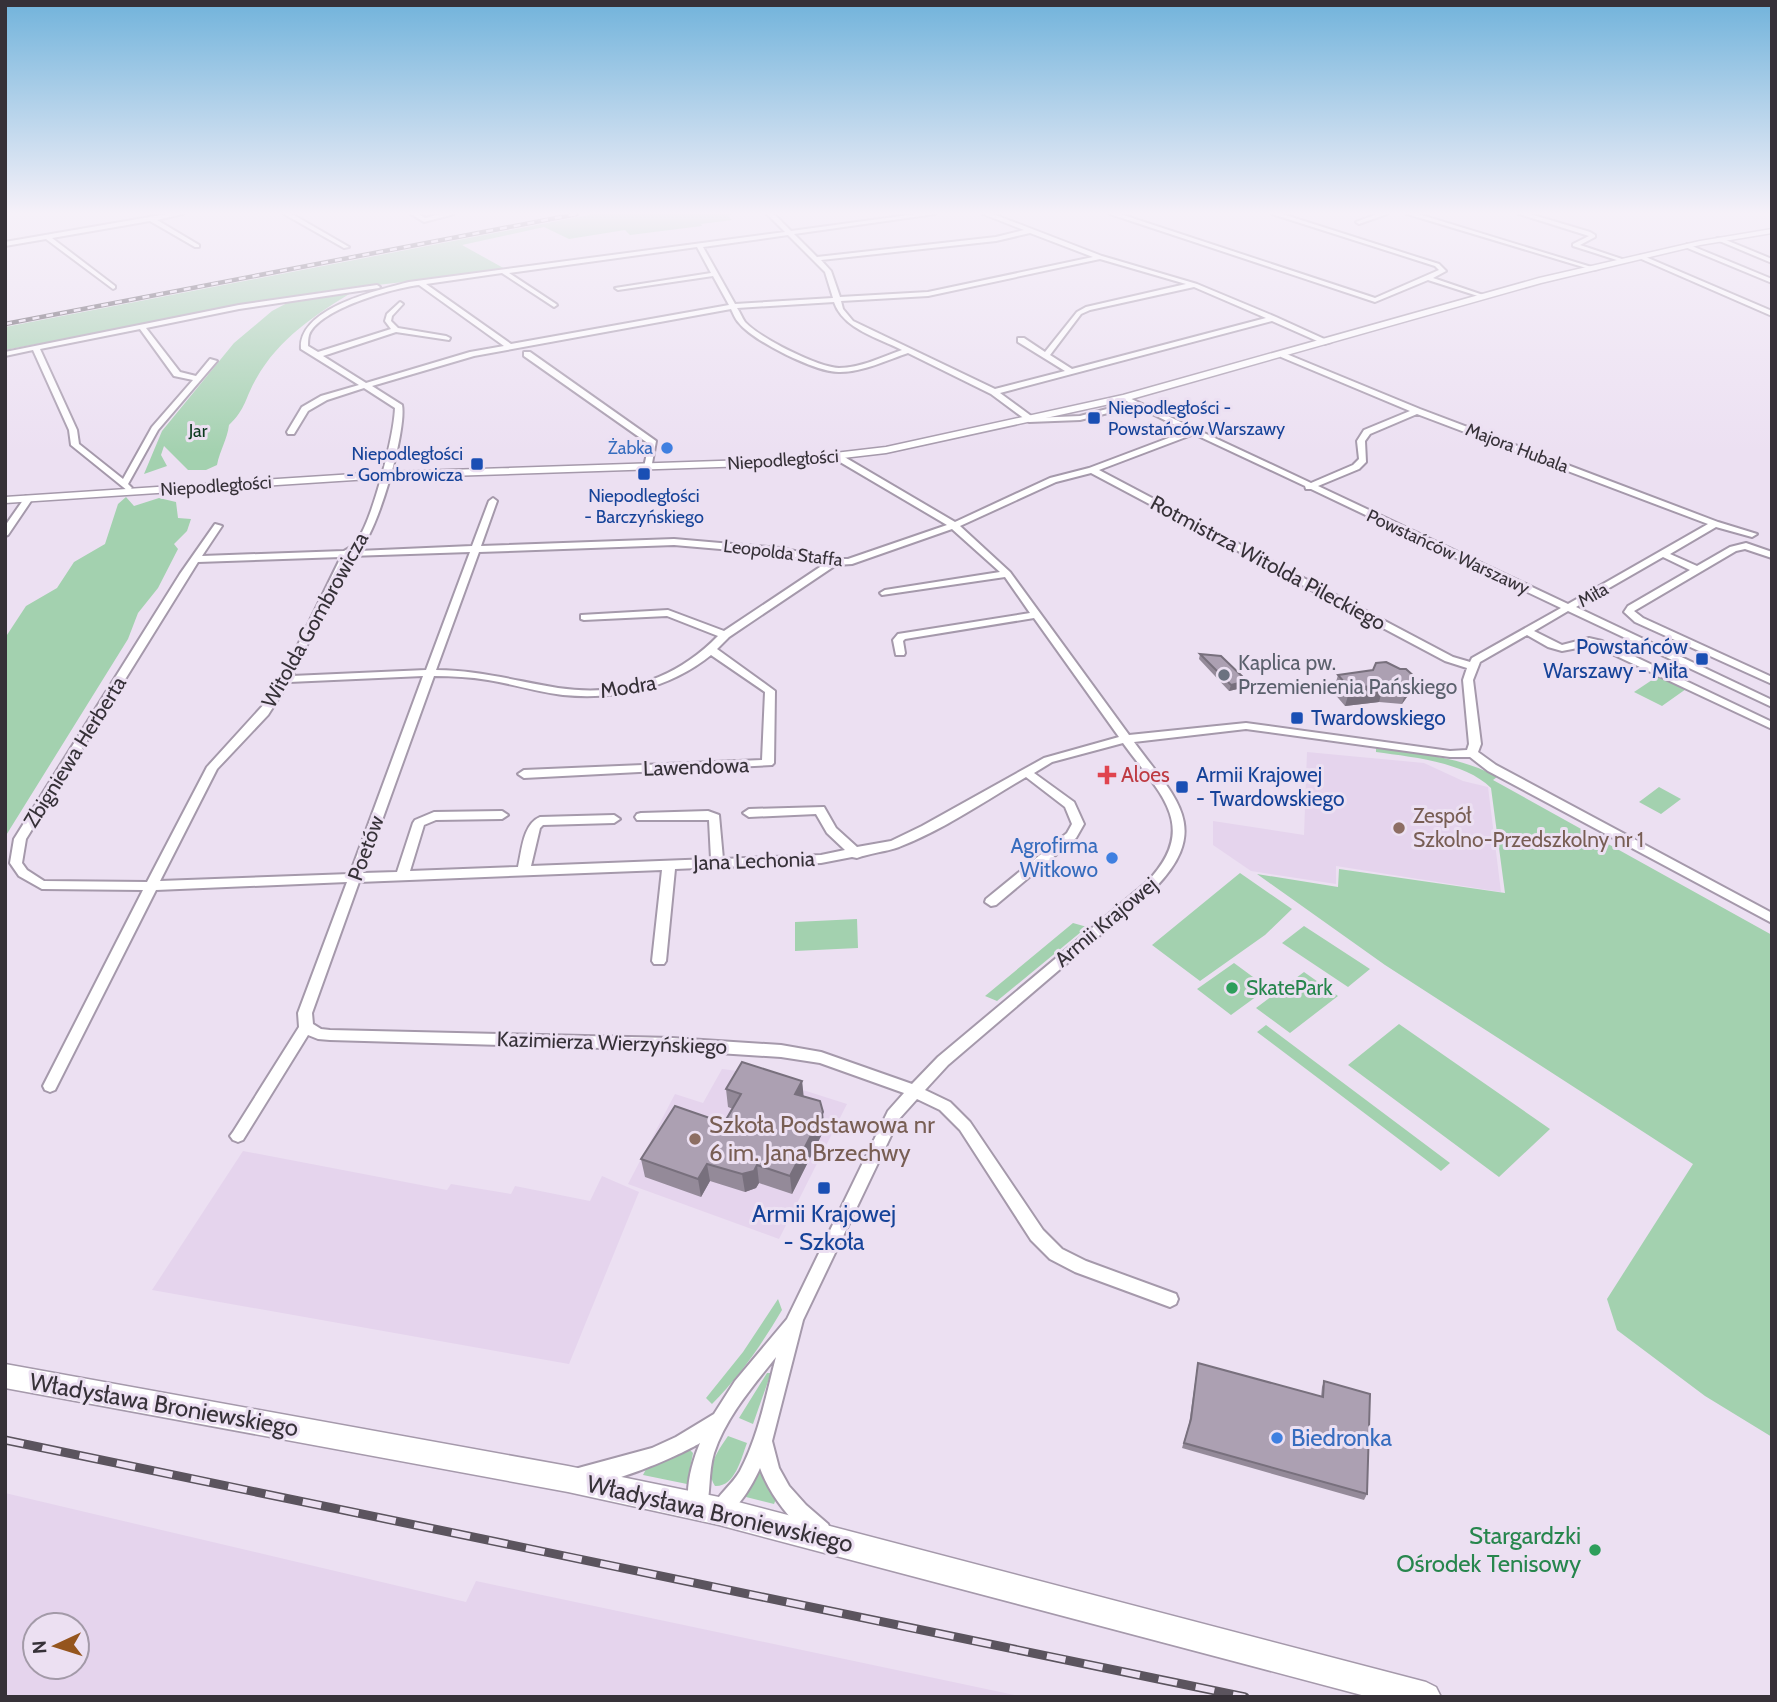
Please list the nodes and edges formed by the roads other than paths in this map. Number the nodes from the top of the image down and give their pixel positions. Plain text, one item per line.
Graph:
1 (327, 293) edge
2 (373, 293) edge
3 (436, 293) edge
4 (536, 293) edge
5 (728, 293) edge
6 (836, 293) edge
7 (922, 293) edge
8 (1156, 293) edge
9 (1215, 293) edge
10 (1355, 293) edge
11 (1393, 293) edge
12 (1475, 293) edge
13 (1493, 293) edge
14 (1725, 293) edge
15 (1483, 296) junction
16 (838, 299) junction
17 (400, 304) dead end
18 (554, 305) dead end
19 (735, 306) junction
20 (1772, 314) edge
21 (1274, 318) junction
22 (142, 327) junction
23 (396, 330) junction
24 (446, 338) dead end
25 (1021, 340) dead end
26 (1326, 342) junction
27 (510, 347) junction
28 (36, 348) junction
29 (909, 350) junction
30 (5, 354) edge
31 (527, 354) dead end
32 (317, 355) junction
33 (1046, 355) junction
34 (1284, 355) junction
35 (213, 362) dead end
36 (1072, 372) junction
37 (198, 379) junction
38 (366, 386) junction
39 (994, 392) junction
40 (1125, 398) junction
41 (1135, 404) junction
42 (1417, 411) junction
43 (1032, 420) junction
44 (291, 432) dead end
45 (1191, 432) junction
46 (838, 457) junction
47 (648, 467) junction
48 (1092, 470) junction
49 (385, 475) junction
50 (127, 487) junction
51 (1309, 487) junction
52 (29, 498) junction
53 (5, 500) edge
54 (493, 501) dead end
55 (1715, 524) junction
56 (953, 525) junction
57 (218, 527) dead end
58 (5, 533) edge
59 (1752, 534) dead end
60 (476, 549) junction
61 (347, 553) junction
62 (1663, 554) junction
63 (1772, 555) edge
64 (197, 559) junction
65 (834, 562) junction
66 (1699, 570) junction
67 (1007, 574) junction
68 (885, 593) dead end
69 (1567, 608) junction
70 (1037, 615) junction
71 (584, 617) dead end
72 (1525, 631) junction
73 (725, 635) junction
74 (712, 651) junction
75 (900, 653) dead end
76 (1471, 666) junction
77 (427, 675) junction
78 (284, 679) junction
79 (1772, 681) edge
80 (1772, 704) edge
81 (1772, 726) edge
82 (1126, 739) junction
83 (1472, 753) junction
84 (1026, 772) junction
85 (524, 774) dead end
86 (749, 813) dead end
87 (502, 814) dead end
88 (641, 817) dead end
89 (614, 818) dead end
90 (856, 853) junction
91 (717, 863) junction
92 (669, 864) junction
93 (523, 872) junction
94 (403, 874) junction
95 (356, 877) junction
96 (151, 886) junction
97 (991, 902) dead end
98 (1772, 919) edge
99 (659, 961) dead end
100 (306, 1027) junction
101 (50, 1086) dead end
102 (914, 1091) junction
103 (238, 1136) dead end
104 (1170, 1299) dead end
105 (795, 1319) junction
106 (5, 1376) edge
107 (716, 1422) junction
108 (763, 1441) junction
109 (568, 1479) junction
110 (709, 1508) junction
111 (830, 1538) junction
112 (1426, 1697) edge

1 - 22 street
2 - 32 street
3 - 27 street
4 - 18 street
5 - 19 street
6 - 16 street
7 - 16 street
8 - 33 street
9 - 21 street
10 - 11 street
12 - 15 street
13 - 15 street, Niepodległości
14 - 20 street
15 - 26 street, Niepodległości
16 - 19 street
16 - 29 street
17 - 23 street
19 - 27 street
19 - 29 street
21 - 26 street
21 - 36 street
22 - 28 street
22 - 37 street
23 - 24 street
23 - 32 street
25 - 33 street
26 - 34 street, Niepodległości
27 - 38 street
28 - 30 street
28 - 50 street
29 - 39 street
31 - 47 street
32 - 38 street, Witolda Gombrowicza
33 - 36 street
34 - 40 street, Niepodległości
34 - 42 street, Majora Hubala
35 - 37 street
36 - 39 street
37 - 50 street
38 - 44 street
38 - 49 street, Witolda Gombrowicza
39 - 43 street
40 - 41 street, Powstańców Warszawy
40 - 43 street, Niepodległości
41 - 43 street
41 - 45 street, Powstańców Warszawy
42 - 51 street
42 - 55 street, Majora Hubala
43 - 46 street, Niepodległości
45 - 48 street, Leopolda Staffa
45 - 51 street, Powstańców Warszawy
46 - 47 street, Niepodległości
46 - 56 street, Armii Krajowej
47 - 49 street, Niepodległości
48 - 56 street, Leopolda Staffa
48 - 76 street, Rotmistrza Witolda Pileckiego
49 - 50 street, Niepodległości
49 - 61 street, Witolda Gombrowicza
50 - 52 street, Niepodległości
51 - 69 street, Powstańców Warszawy
52 - 53 street, Niepodległości
52 - 58 street
54 - 60 street
55 - 59 street, Majora Hubala
55 - 62 street, Miła
56 - 65 street, Leopolda Staffa
56 - 67 street, Armii Krajowej
57 - 64 street, Zbigniewa Herberta
60 - 61 street, Leopolda Staffa
60 - 65 street, Leopolda Staffa
60 - 77 street, Poetów
61 - 64 street, Leopolda Staffa
61 - 78 street, Witolda Gombrowicza
62 - 66 street
62 - 69 street, Miła
63 - 66 street
64 - 96 street, Zbigniewa Herberta
65 - 73 street, Modra
66 - 79 street
67 - 68 street
67 - 70 street, Armii Krajowej
69 - 72 street, Miła
69 - 80 street, Powstańców Warszawy
70 - 75 street
70 - 82 street, Armii Krajowej
71 - 73 street
72 - 76 street, Miła
72 - 81 street
73 - 74 street, Modra
74 - 77 street, Modra
74 - 85 street, Lawendowa
76 - 83 street
77 - 78 street
77 - 95 street, Poetów
78 - 96 street, Witolda Gombrowicza
82 - 83 street, Jana Lechonia
82 - 84 street, Jana Lechonia
82 - 102 street, Armii Krajowej
83 - 98 street
84 - 90 street, Jana Lechonia
84 - 97 street
86 - 90 street
87 - 94 street
88 - 91 street
89 - 93 street
90 - 91 street, Jana Lechonia
91 - 92 street, Jana Lechonia
92 - 93 street, Jana Lechonia
92 - 99 street
93 - 94 street, Jana Lechonia
94 - 95 street, Jana Lechonia
95 - 96 street, Zbigniewa Herberta
95 - 100 street, Poetów
96 - 101 street, Witolda Gombrowicza
100 - 102 street, Kazimierza Wierzyńskiego
100 - 103 street, Poetów
102 - 104 street, Kazimierza Wierzyńskiego
102 - 105 street, Armii Krajowej
105 - 107 street, Armii Krajowej
105 - 108 street, Armii Krajowej
106 - 109 main road, Władysława Broniewskiego
107 - 109 street, Armii Krajowej
107 - 110 street, Armii Krajowej
108 - 110 street, Armii Krajowej
108 - 111 street, Armii Krajowej
109 - 110 main road, Władysława Broniewskiego
110 - 111 main road, Władysława Broniewskiego
111 - 112 main road, Władysława Broniewskiego

